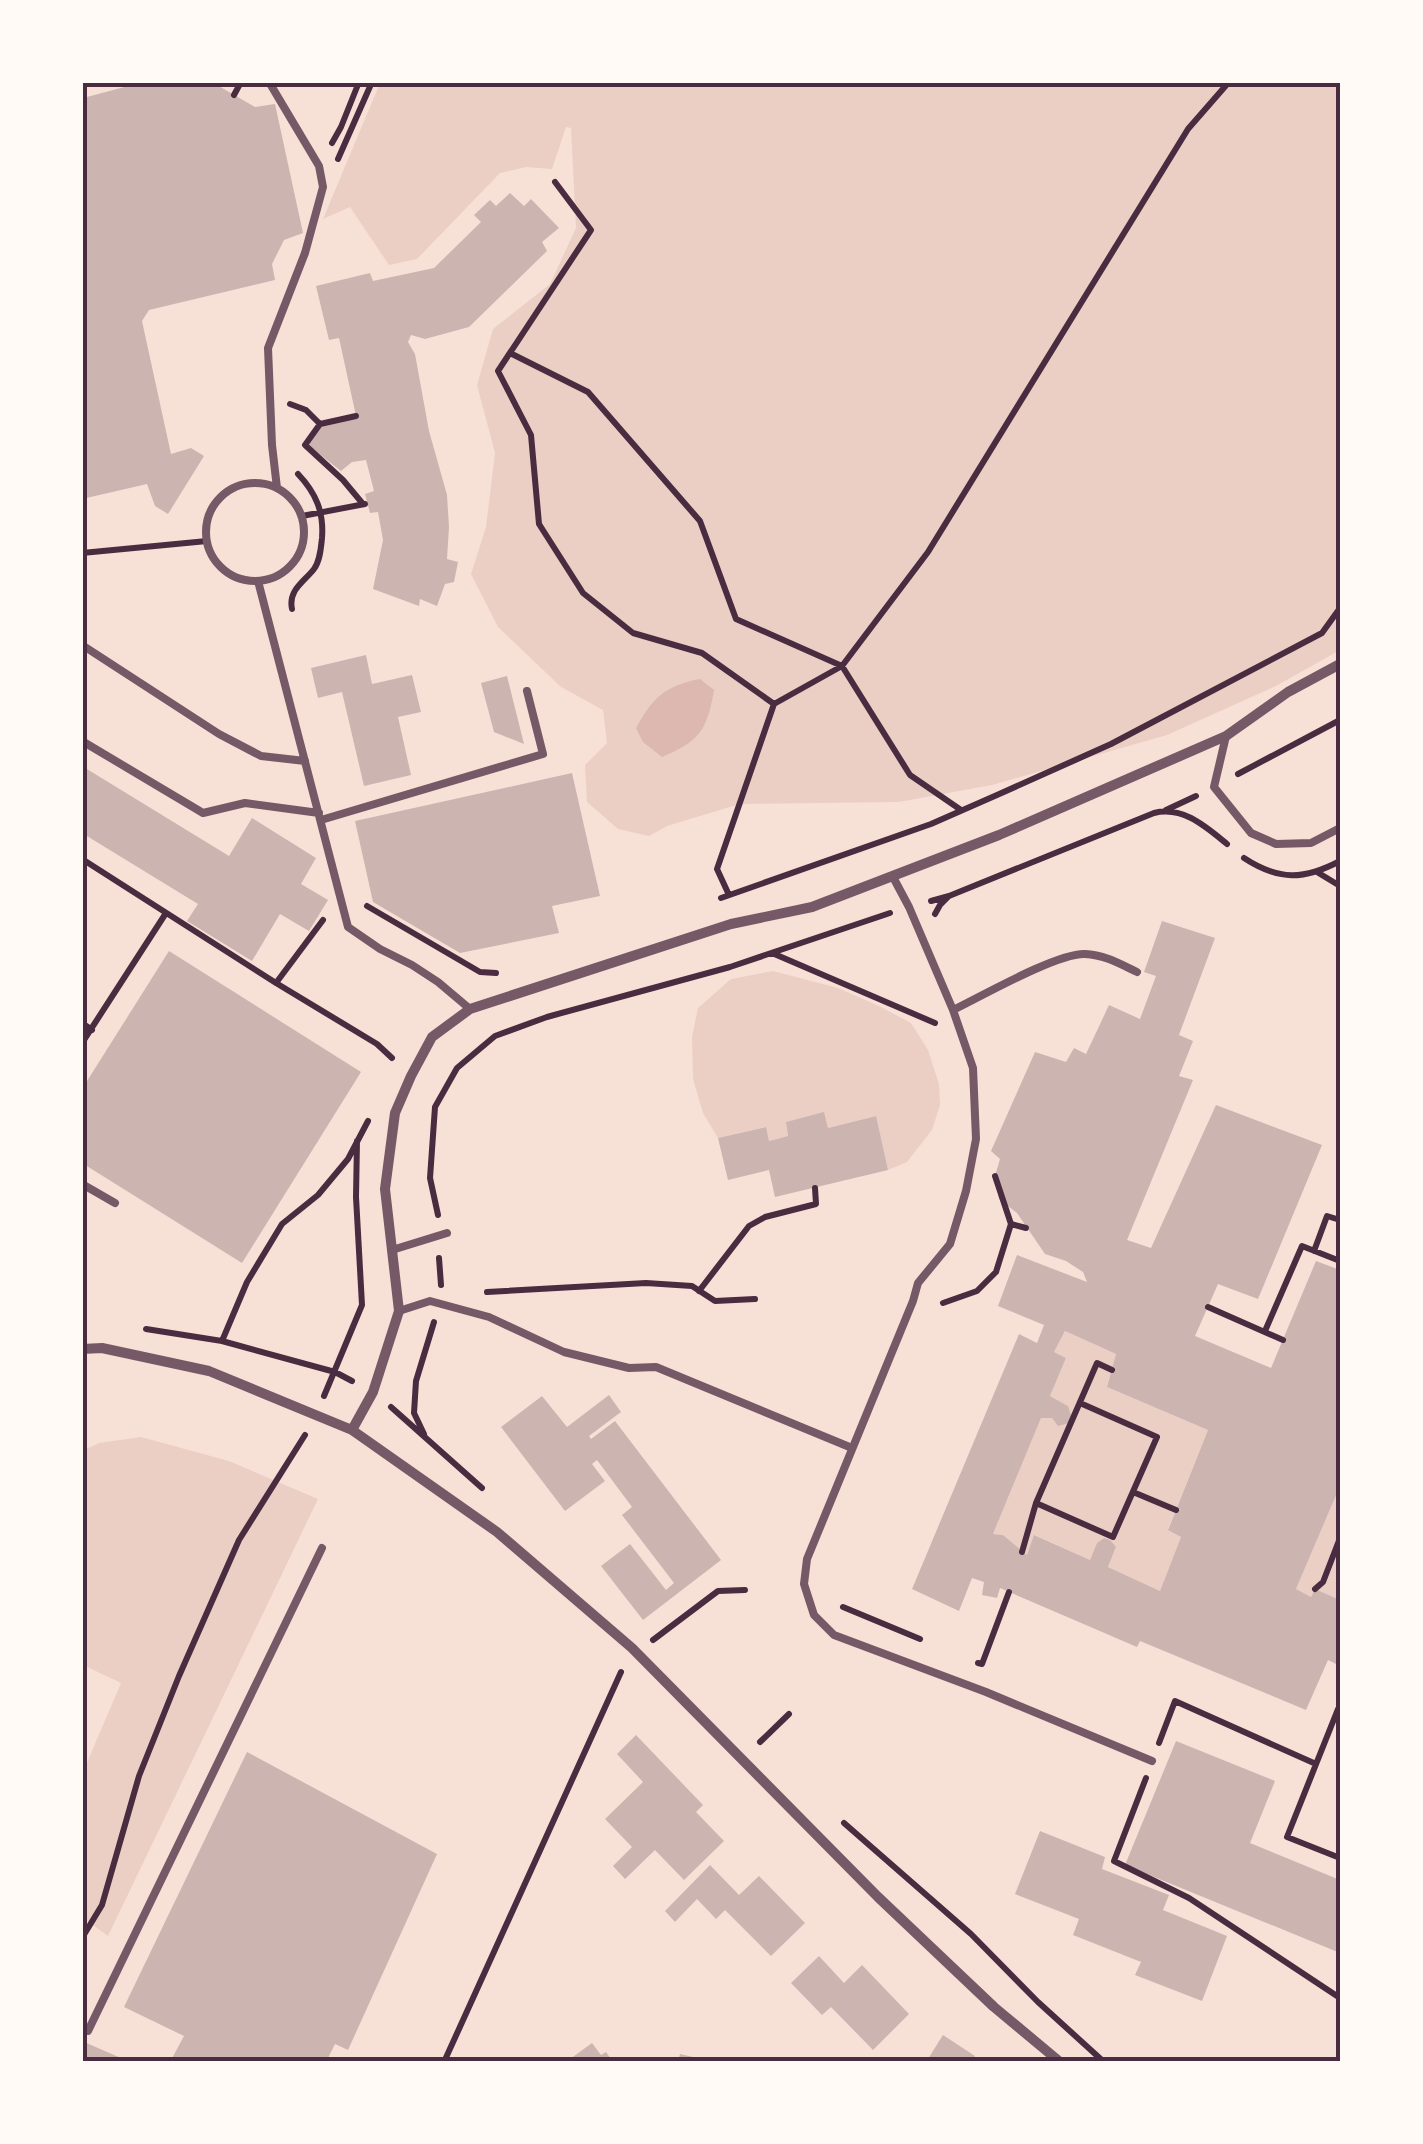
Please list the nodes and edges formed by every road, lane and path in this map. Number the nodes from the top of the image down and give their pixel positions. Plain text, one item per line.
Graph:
1 (241, 82) edge
2 (269, 82) edge
3 (359, 82) edge
4 (372, 82) edge
5 (1228, 82) edge
6 (234, 94) dead end
7 (319, 166) junction
8 (555, 182) dead end
9 (322, 187) junction
10 (510, 354) junction
11 (270, 396) junction
12 (356, 416) dead end
13 (320, 424) junction
14 (275, 463) junction
15 (277, 488) junction
16 (322, 512) junction
17 (302, 516) junction
18 (207, 541) junction
19 (82, 553) edge
20 (258, 581) junction
21 (1340, 608) edge
22 (295, 621) dead end
23 (82, 645) edge
24 (1340, 664) edge
25 (842, 666) junction
26 (527, 690) dead end
27 (774, 704) junction
28 (1340, 720) edge
29 (1226, 736) junction
30 (82, 741) edge
31 (305, 761) junction
32 (1214, 787) junction
33 (962, 810) junction
34 (1165, 810) dead end
35 (320, 817) junction
36 (1340, 828) edge
37 (82, 859) edge
38 (1317, 872) dead end
39 (893, 877) junction
40 (1340, 886) edge
41 (728, 896) junction
42 (949, 896) dead end
43 (710, 902) dead end
44 (909, 907) junction
45 (368, 908) dead end
46 (166, 913) junction
47 (325, 916) dead end
48 (772, 953) junction
49 (1137, 972) dead end
50 (502, 974) dead end
51 (276, 983) junction
52 (470, 1009) junction
53 (953, 1010) junction
54 (957, 1022) junction
55 (82, 1023) edge
56 (92, 1030) junction
57 (82, 1043) edge
58 (401, 1046) dead end
59 (392, 1058) junction
60 (386, 1072) dead end
61 (370, 1116) dead end
62 (357, 1141) junction
63 (82, 1184) edge
64 (814, 1188) dead end
65 (114, 1203) dead end
66 (1340, 1220) edge
67 (1011, 1224) dead end
68 (1026, 1228) dead end
69 (442, 1235) junction
70 (392, 1250) junction
71 (1314, 1251) junction
72 (1340, 1261) edge
73 (699, 1290) junction
74 (479, 1292) dead end
75 (755, 1300) dead end
76 (440, 1303) junction
77 (1208, 1307) dead end
78 (399, 1311) junction
79 (1265, 1331) junction
80 (1283, 1340) dead end
81 (82, 1349) edge
82 (1112, 1370) dead end
83 (1080, 1403) junction
84 (317, 1414) junction
85 (352, 1430) junction
86 (427, 1440) dead end
87 (852, 1448) junction
88 (1132, 1492) junction
89 (1036, 1503) junction
90 (1176, 1510) dead end
91 (1340, 1538) edge
92 (322, 1548) dead end
93 (1022, 1552) dead end
94 (1332, 1559) junction
95 (1340, 1562) edge
96 (1315, 1589) dead end
97 (745, 1590) dead end
98 (1009, 1592) dead end
99 (843, 1607) dead end
100 (652, 1640) dead end
101 (930, 1643) dead end
102 (632, 1648) junction
103 (964, 1657) dead end
104 (1340, 1710) edge
105 (789, 1714) dead end
106 (760, 1742) dead end
107 (1152, 1761) junction
108 (1316, 1764) junction
109 (1340, 1858) edge
110 (82, 1938) edge
111 (1340, 1998) edge
112 (82, 2028) edge
113 (444, 2062) edge
114 (1060, 2062) edge

1 - 6 path
2 - 7 lane
3 - 7 path
4 - 9 path
5 - 25 path
7 - 9 lane
8 - 10 path
9 - 11 lane
10 - 25 path
10 - 27 path
11 - 13 path
11 - 14 lane
12 - 13 path
13 - 16 path
14 - 15 lane
14 - 16 path
15 - 17 lane
15 - 18 lane
16 - 17 path
16 - 22 path
17 - 20 lane
18 - 19 path
18 - 20 lane
20 - 31 lane
21 - 33 path
23 - 31 lane
24 - 29 street
25 - 27 path
25 - 33 path
26 - 35 lane
27 - 41 path
28 - 32 path
29 - 32 lane
29 - 39 street
30 - 35 lane
31 - 35 lane
32 - 34 path
32 - 36 lane
33 - 41 path
35 - 52 lane
37 - 46 path
38 - 40 path
39 - 44 lane
39 - 52 street
41 - 43 path
42 - 44 path
44 - 48 path
44 - 53 lane
45 - 50 path
46 - 51 path
46 - 56 path
47 - 51 path
48 - 54 path
48 - 69 path
49 - 53 lane
51 - 59 path
52 - 70 street
53 - 54 lane
54 - 87 lane
55 - 56 path
56 - 57 path
58 - 59 path
59 - 60 path
61 - 62 path
62 - 62 path
63 - 65 lane
64 - 73 path
66 - 71 path
67 - 68 path
69 - 70 lane
69 - 76 path
70 - 78 street
71 - 72 path
71 - 79 path
73 - 74 path
73 - 75 path
76 - 78 lane
76 - 86 path
76 - 87 lane
77 - 79 path
78 - 85 street
79 - 80 path
81 - 84 street
82 - 83 path
83 - 88 path
83 - 89 path
84 - 85 street
84 - 110 path
85 - 102 street
87 - 107 lane
88 - 89 path
88 - 90 path
89 - 93 path
91 - 94 path
92 - 112 lane
94 - 95 path
94 - 96 path
97 - 100 path
98 - 103 path
99 - 101 path
102 - 113 path
102 - 114 street
104 - 108 path
105 - 106 path
107 - 108 path
107 - 111 path
108 - 109 path

